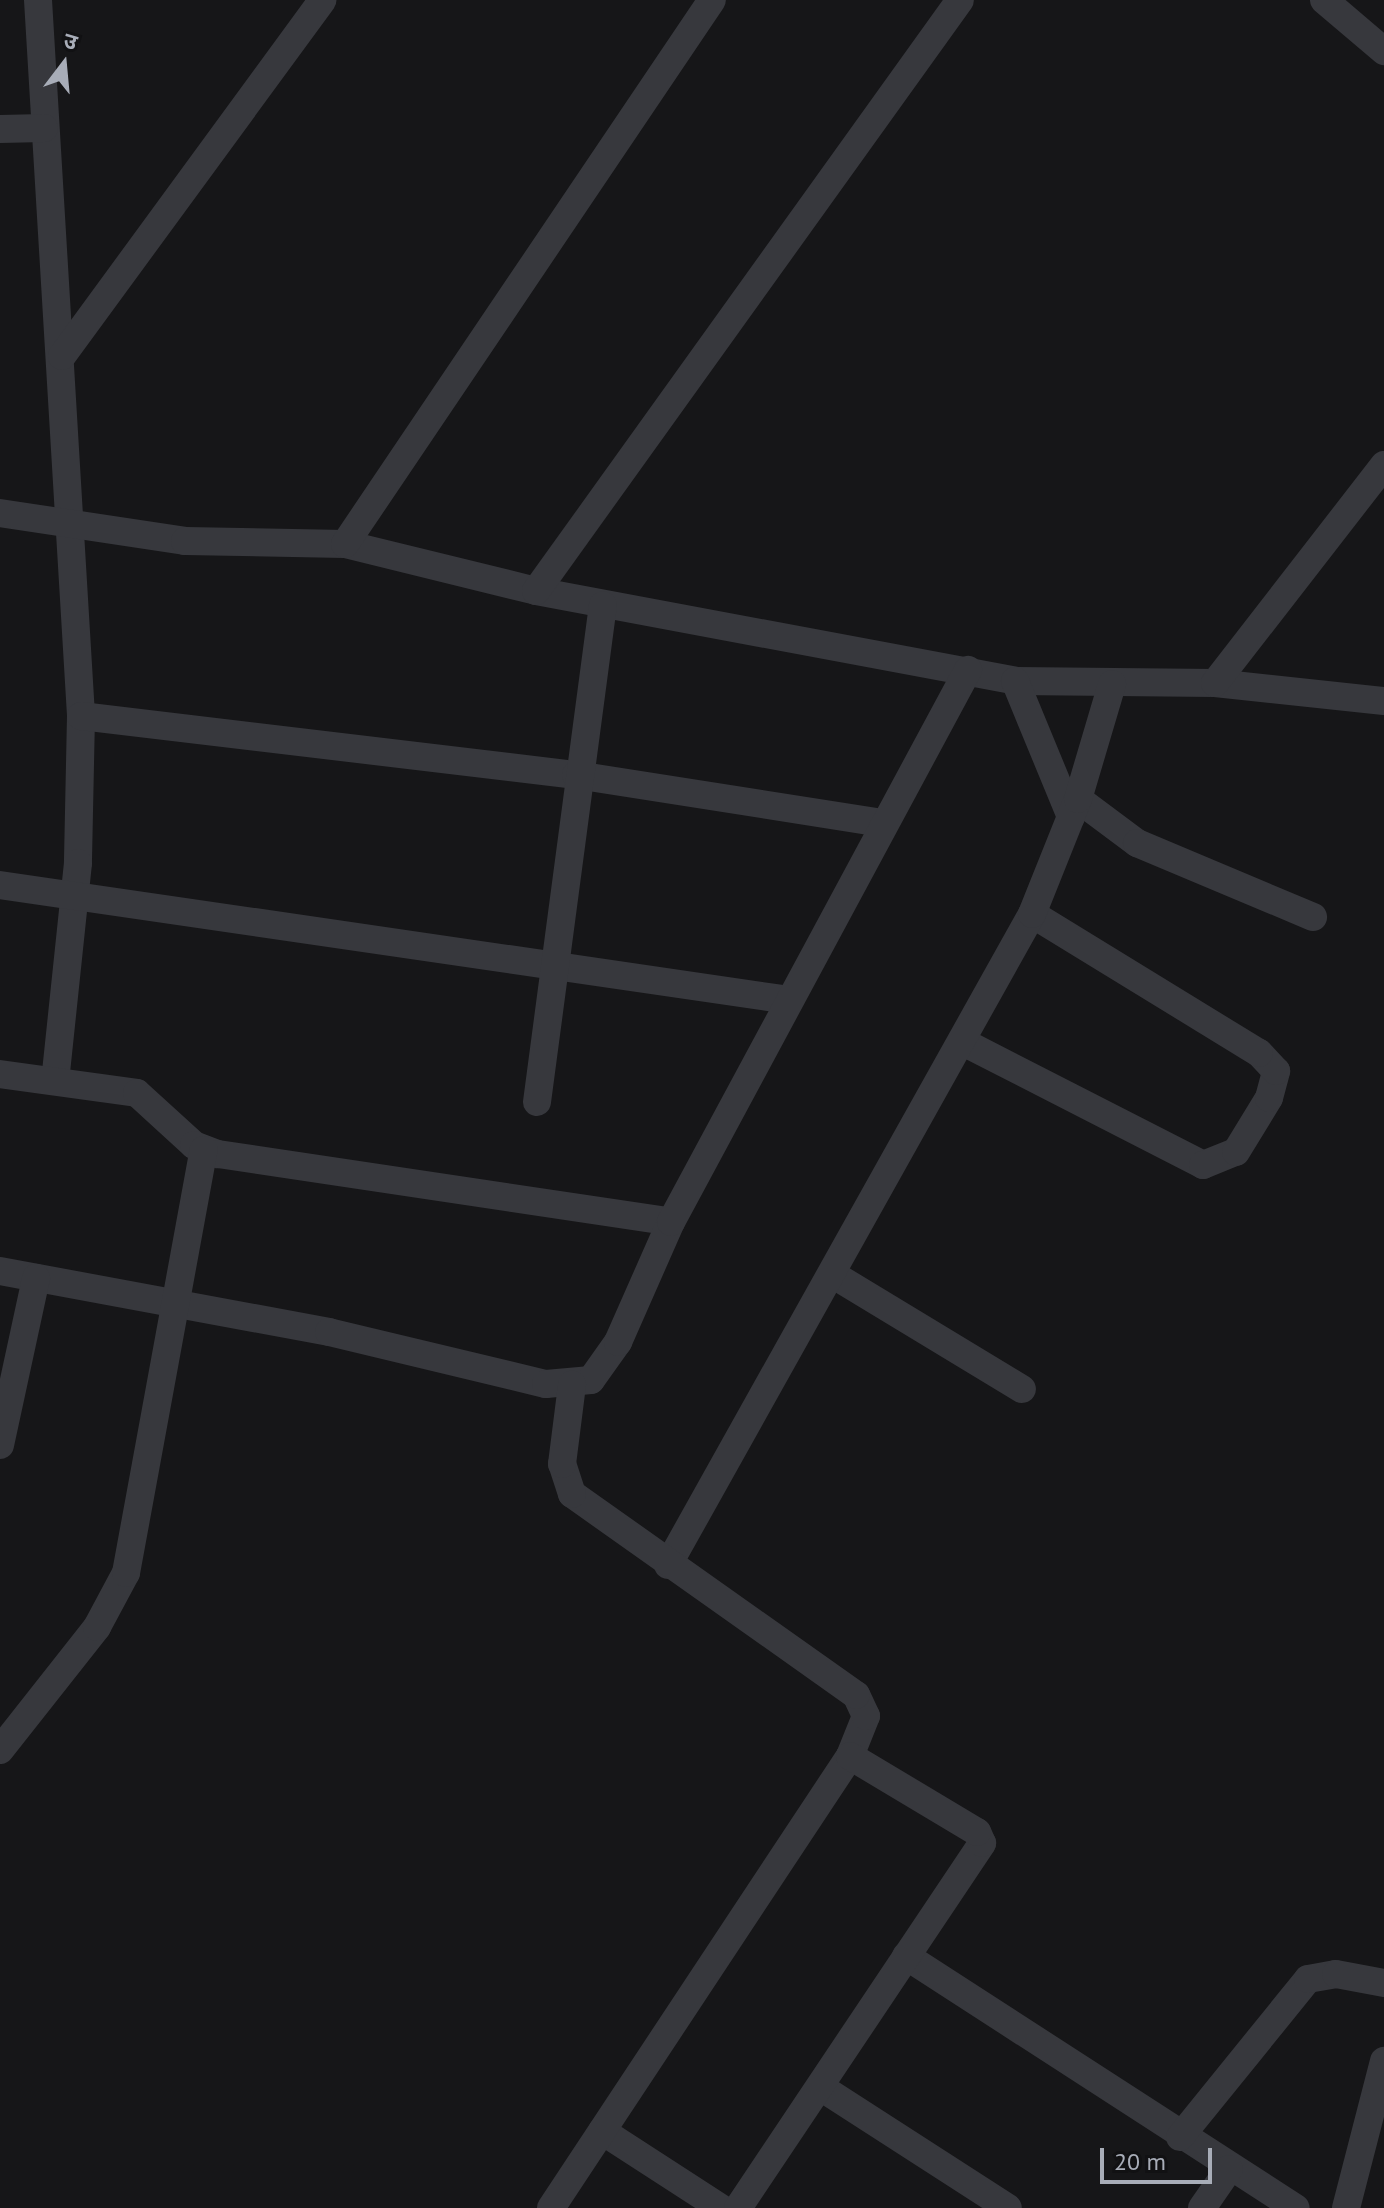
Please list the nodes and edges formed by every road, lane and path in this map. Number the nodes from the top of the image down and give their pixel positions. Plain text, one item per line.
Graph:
1 (38, 0) edge
2 (323, 0) edge
3 (712, 0) edge
4 (960, 0) edge
5 (1324, 0) edge
6 (1384, 51) edge
7 (44, 128) junction
8 (0, 129) edge
9 (62, 356) junction
10 (1384, 465) edge
11 (0, 513) edge
12 (74, 527) junction
13 (345, 544) junction
14 (536, 591) junction
15 (603, 605) junction
16 (968, 670) junction
17 (1015, 681) junction
18 (1215, 683) junction
19 (1112, 684) junction
20 (1384, 701) edge
21 (81, 716) junction
22 (576, 775) junction
23 (1074, 808) junction
24 (881, 823) junction
25 (0, 885) edge
26 (75, 892) junction
27 (1032, 914) junction
28 (1313, 917) dead end
29 (551, 962) junction
30 (789, 1000) junction
31 (963, 1042) junction
32 (0, 1074) edge
33 (55, 1081) junction
34 (537, 1102) dead end
35 (204, 1150) junction
36 (671, 1222) junction
37 (0, 1271) edge
38 (832, 1274) junction
39 (36, 1278) junction
40 (178, 1307) junction
41 (572, 1385) junction
42 (1022, 1389) dead end
43 (0, 1445) edge
44 (668, 1565) junction
45 (11, 1712) edge
46 (0, 1750) edge
47 (850, 1756) junction
48 (906, 1956) junction
49 (1384, 1983) edge
50 (1384, 2061) edge
51 (822, 2088) junction
52 (602, 2131) junction
53 (1180, 2137) junction
54 (1229, 2169) junction
55 (551, 2208) edge
56 (721, 2208) edge
57 (738, 2208) edge
58 (1008, 2208) edge
59 (1202, 2208) edge
60 (1296, 2208) edge
61 (1346, 2208) edge

1 - 7 street
2 - 9 street
3 - 13 street
4 - 14 street
5 - 6 street
7 - 8 street
7 - 9 street
9 - 12 street
10 - 18 street
11 - 12 street
12 - 13 street
12 - 21 street
13 - 14 street
14 - 15 street
15 - 16 street
15 - 22 street
16 - 17 street
16 - 24 street
17 - 19 street
17 - 23 street
18 - 19 street
18 - 20 street
19 - 23 street
21 - 22 street
21 - 26 street
22 - 24 street
22 - 29 street
23 - 27 street
23 - 28 street
24 - 30 street
25 - 26 street
26 - 29 street
26 - 33 street
27 - 31 street
27 - 31 street
29 - 30 street
29 - 34 street
30 - 36 street
31 - 38 street
32 - 33 street
33 - 35 street
35 - 36 street
35 - 40 street
36 - 41 street
37 - 39 street
38 - 42 street
38 - 44 street
39 - 40 street
39 - 43 street
40 - 41 street
40 - 45 street
41 - 44 street
44 - 47 street
45 - 46 street
47 - 48 street
47 - 52 street
48 - 51 street
48 - 53 street
49 - 53 street
50 - 61 street
51 - 57 street
51 - 58 street
52 - 55 street
52 - 56 street
53 - 54 street
54 - 59 street
54 - 60 street

